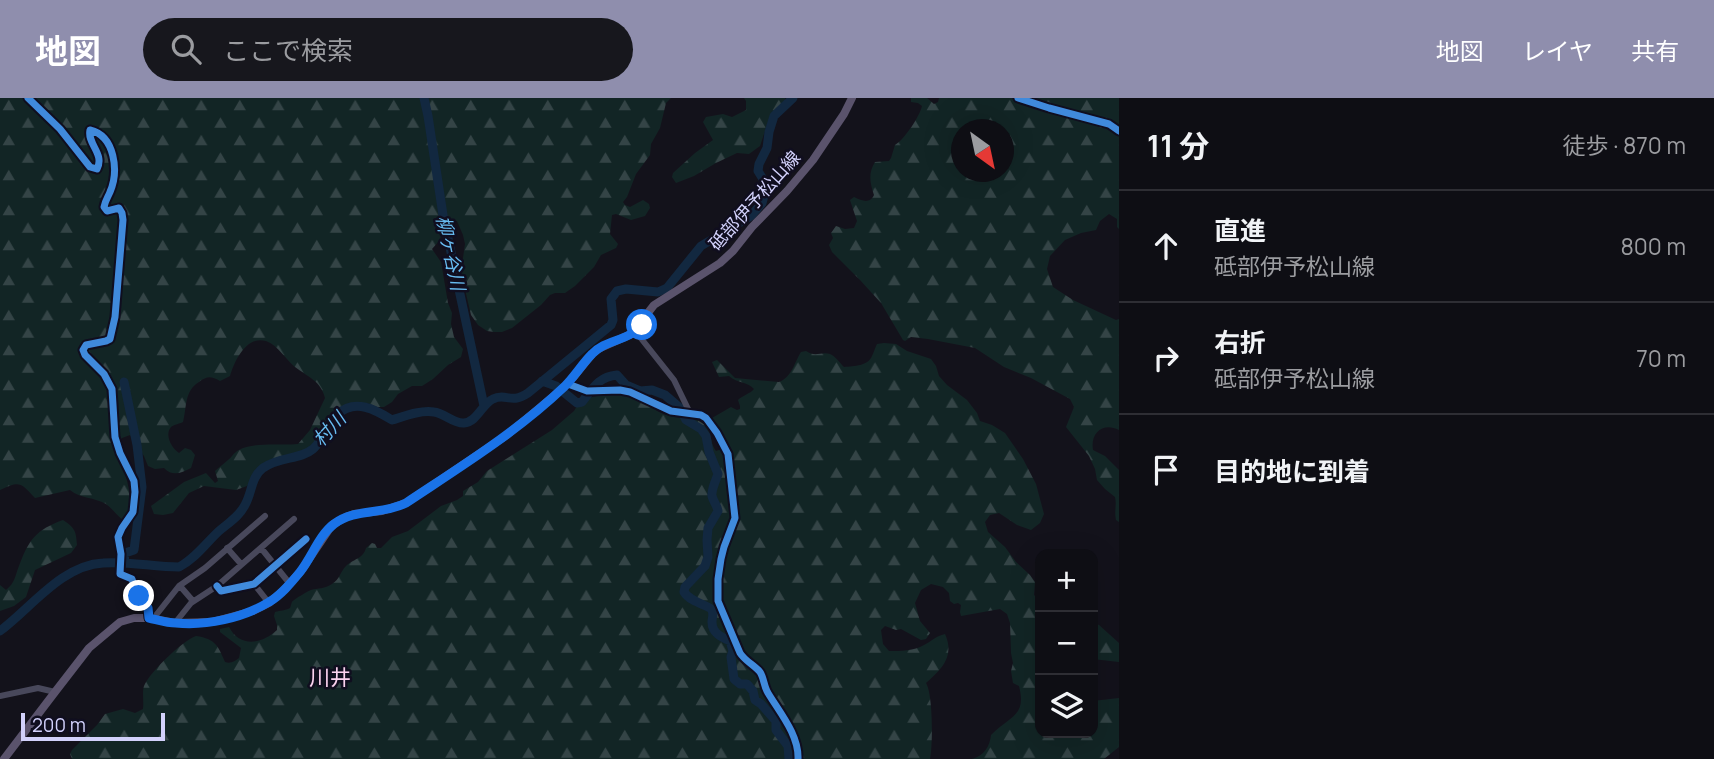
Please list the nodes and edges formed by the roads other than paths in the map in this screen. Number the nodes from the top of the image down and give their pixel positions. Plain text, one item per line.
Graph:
1 (28, 98) edge
2 (852, 98) edge
3 (1018, 98) edge
4 (1119, 131) edge
5 (636, 332) junction
6 (568, 384) junction
7 (690, 413) junction
8 (265, 516) dead end
9 (294, 519) dead end
10 (306, 540) dead end
11 (227, 548) junction
12 (261, 548) junction
13 (240, 564) junction
14 (275, 565) junction
15 (254, 584) junction
16 (290, 584) junction
17 (180, 586) junction
18 (217, 586) junction
19 (193, 601) junction
20 (269, 603) junction
21 (151, 619) junction
22 (175, 623) junction
23 (55, 692) junction
24 (0, 695) edge
25 (5, 759) edge
26 (798, 759) edge

1 - 21 street
2 - 5 main road, 砥部伊予松山線
3 - 4 street
5 - 6 main road
5 - 7 street
6 - 7 street
6 - 16 main road
7 - 26 street
8 - 11 street
9 - 12 street
10 - 14 street
11 - 13 street
11 - 17 street
12 - 13 street
12 - 14 street
13 - 18 street
14 - 15 street
14 - 16 street
15 - 18 street
15 - 20 street
16 - 20 main road
17 - 19 street
17 - 21 street
18 - 19 street
19 - 22 street
20 - 22 main road
21 - 22 main road
21 - 23 main road
23 - 24 street
23 - 25 main road

